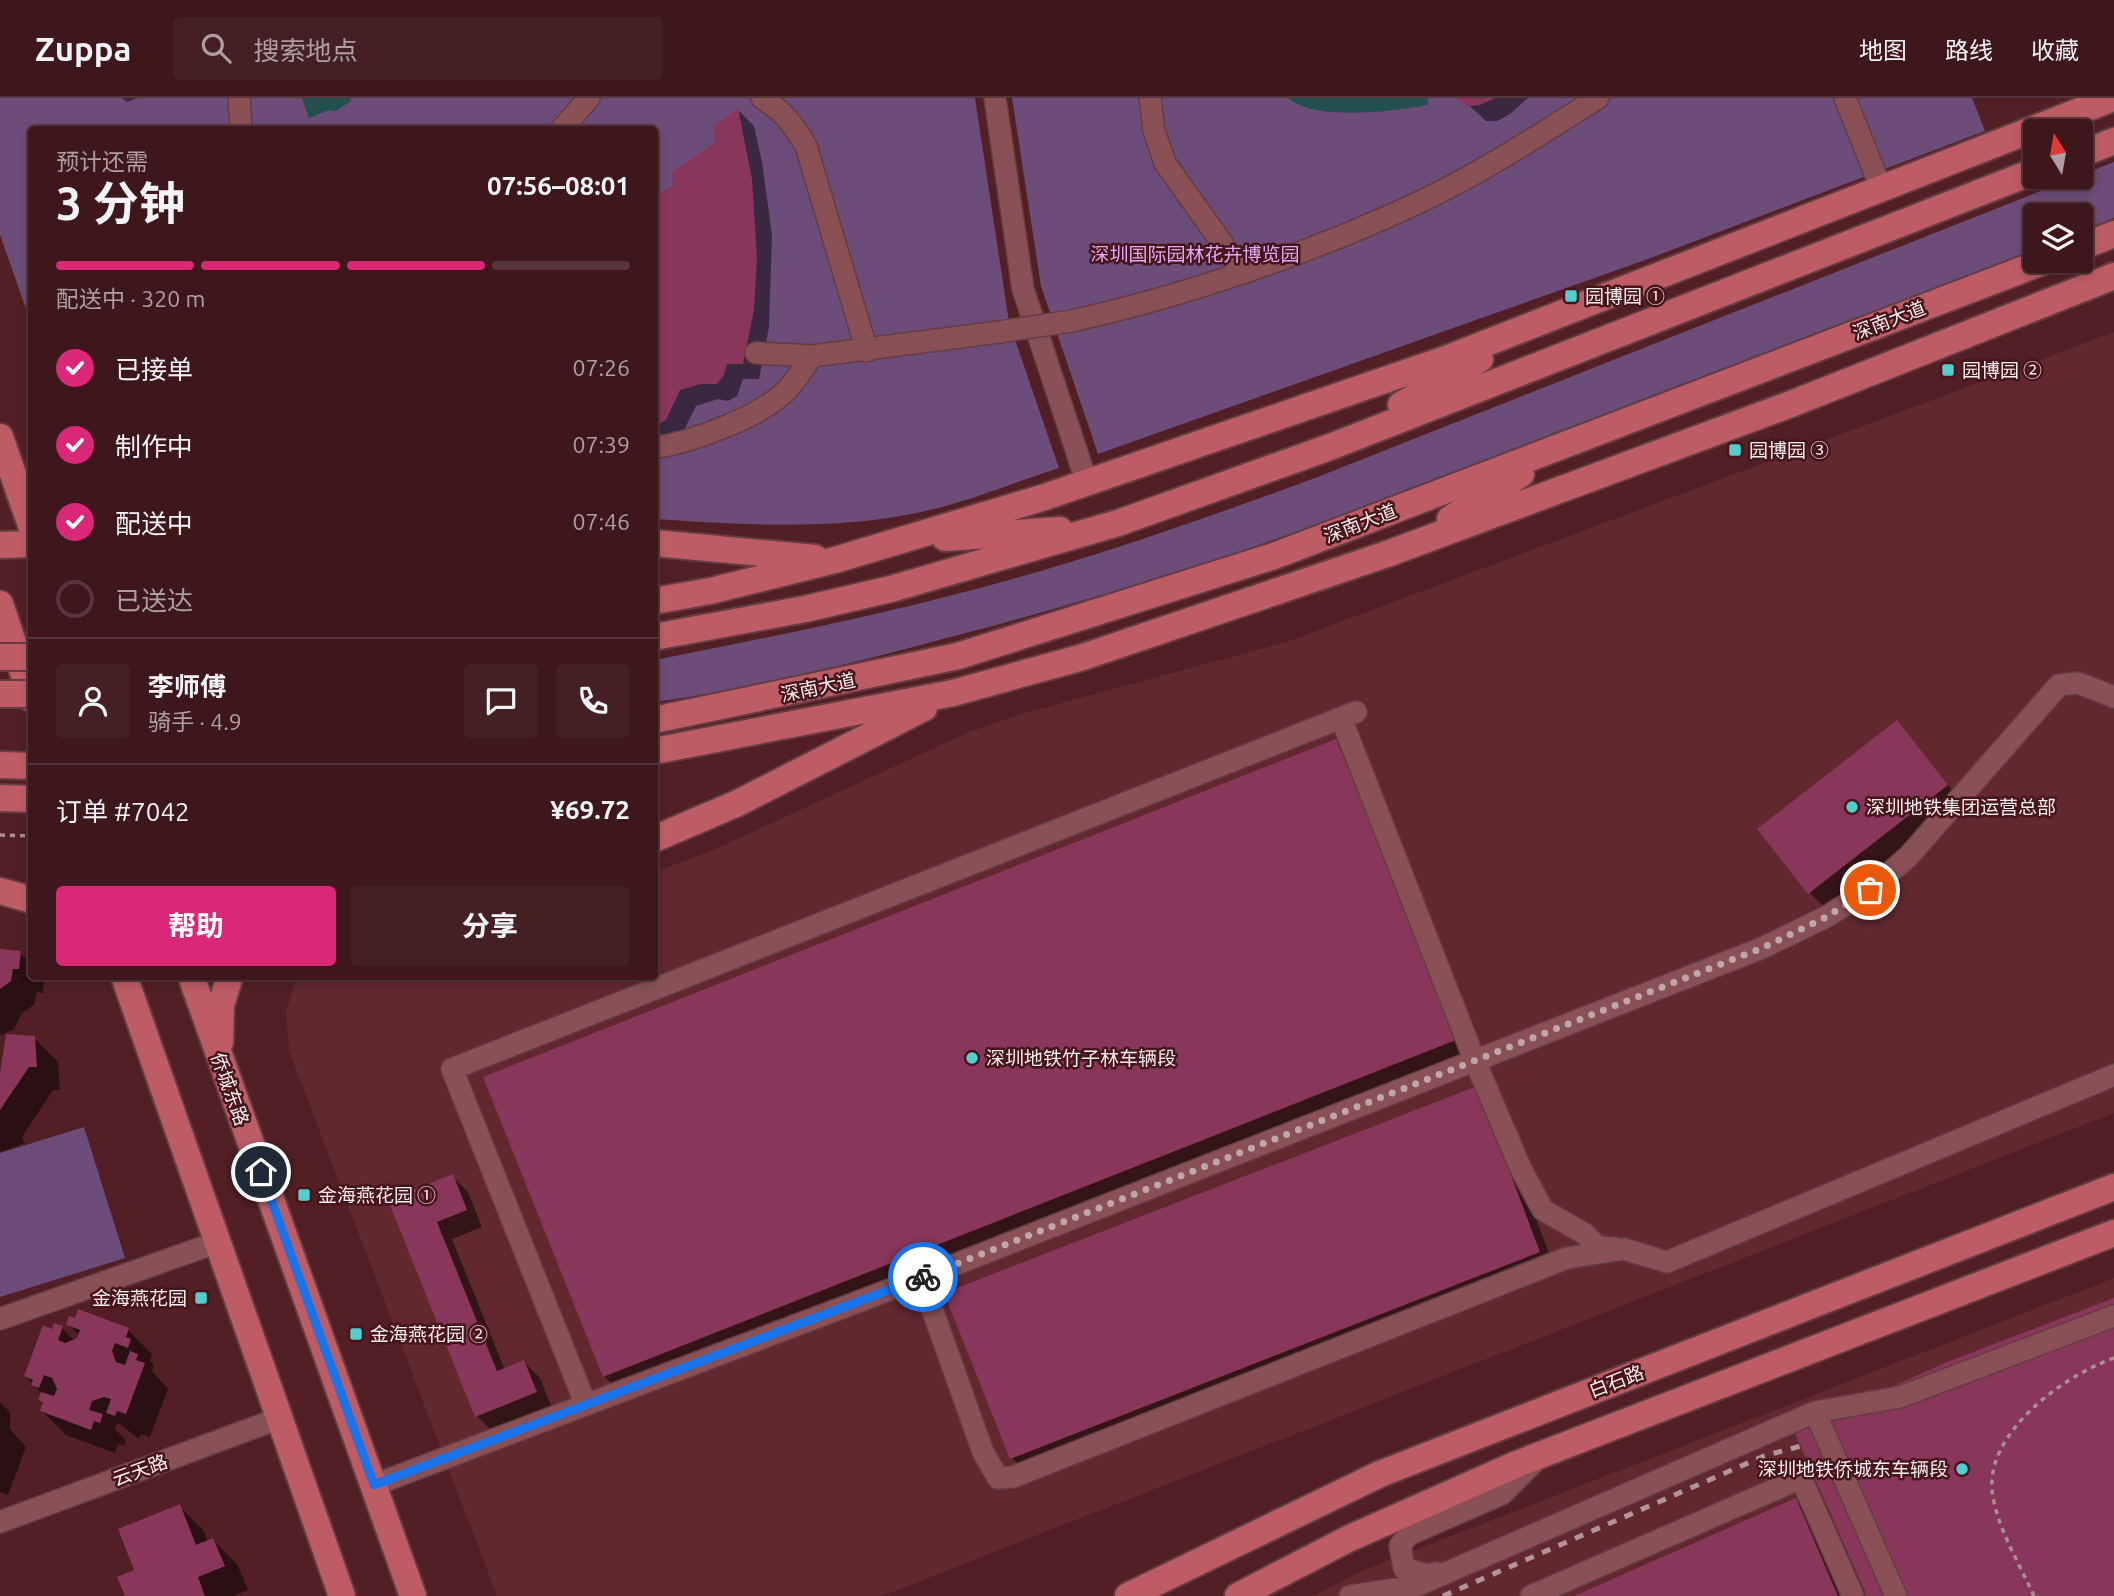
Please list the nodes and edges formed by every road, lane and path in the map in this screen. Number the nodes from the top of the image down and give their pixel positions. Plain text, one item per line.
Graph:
1 (239, 98) edge
2 (762, 98) edge
3 (995, 98) edge
4 (1150, 98) edge
5 (1598, 98) edge
6 (1845, 98) edge
7 (2113, 98) edge
8 (585, 99) edge
9 (241, 126) edge
10 (564, 126) edge
11 (2114, 141) edge
12 (2093, 149) edge
13 (2023, 176) edge
14 (1881, 188) junction
15 (2114, 234) edge
16 (2093, 242) edge
17 (2023, 269) edge
18 (1242, 271) junction
19 (2114, 276) edge
20 (1551, 317) junction
21 (867, 351) junction
22 (756, 353) dead end
23 (813, 356) junction
24 (0, 437) edge
25 (1579, 439) junction
26 (658, 447) edge
27 (1330, 447) junction
28 (9, 463) junction
29 (1087, 483) junction
30 (28, 484) edge
31 (28, 517) edge
32 (1118, 523) junction
33 (896, 541) junction
34 (658, 543) edge
35 (28, 544) edge
36 (0, 545) edge
37 (1387, 554) junction
38 (835, 559) junction
39 (658, 600) edge
40 (0, 604) edge
41 (658, 635) edge
42 (0, 657) edge
43 (28, 657) edge
44 (28, 684) edge
45 (953, 693) junction
46 (0, 694) edge
47 (28, 696) edge
48 (2114, 697) edge
49 (658, 719) edge
50 (658, 750) edge
51 (0, 765) edge
52 (28, 766) edge
53 (0, 798) edge
54 (28, 799) edge
55 (0, 835) edge
56 (28, 836) edge
57 (658, 837) edge
58 (0, 885) edge
59 (28, 886) edge
60 (0, 891) edge
61 (28, 899) edge
62 (192, 980) edge
63 (229, 980) edge
64 (128, 988) edge
65 (1475, 1061) junction
66 (223, 1068) junction
67 (2114, 1075) edge
68 (2114, 1187) edge
69 (2114, 1233) edge
70 (218, 1242) junction
71 (1625, 1249) junction
72 (921, 1278) junction
73 (2114, 1316) edge
74 (0, 1319) edge
75 (2114, 1358) edge
76 (586, 1405) junction
77 (1816, 1416) junction
78 (279, 1418) junction
79 (1541, 1455) junction
80 (374, 1485) junction
81 (0, 1522) edge
82 (1449, 1571) junction
83 (342, 1596) edge
84 (413, 1596) edge
85 (1128, 1596) edge
86 (1238, 1596) edge
87 (1350, 1596) edge
88 (1531, 1596) edge
89 (1853, 1596) edge
90 (1896, 1596) edge
91 (2034, 1596) edge

1 - 9 street
2 - 21 street
3 - 29 street
4 - 18 street
5 - 18 street
6 - 14 street
7 - 14 main road
8 - 10 street
11 - 12 main road
13 - 27 main road
14 - 20 main road
15 - 16 main road
17 - 25 main road, 深南大道
18 - 21 street, bridge
19 - 37 main road
20 - 27 main road
20 - 29 main road
21 - 23 street
22 - 23 street
23 - 26 street
24 - 28 main road
25 - 37 main road
25 - 49 main road, 深南大道
27 - 32 main road
28 - 30 main road
28 - 31 main road
29 - 33 main road
32 - 33 main road
32 - 41 main road
33 - 38 main road
34 - 38 main road
35 - 36 main road
37 - 45 main road
38 - 39 main road
40 - 44 main road
42 - 43 main road, bridge
45 - 50 main road
45 - 57 main road
46 - 47 main road, bridge
48 - 65 street
51 - 52 main road
53 - 54 main road
55 - 56 path
58 - 59 main road
60 - 61 main road
62 - 66 main road, 侨城东路
63 - 66 main road
64 - 70 main road
65 - 71 street
65 - 72 street
65 - 76 street
66 - 80 main road, 侨城东路
67 - 71 street
68 - 85 main road, 白石路
69 - 79 main road
70 - 74 street
70 - 78 main road
71 - 72 street
72 - 76 street
73 - 77 street
75 - 91 path
76 - 80 street
77 - 82 street
77 - 90 street
78 - 81 street, 云天路
78 - 83 main road
79 - 82 street
79 - 86 main road
80 - 84 main road, 侨城东路
82 - 87 street
88 - 89 street

